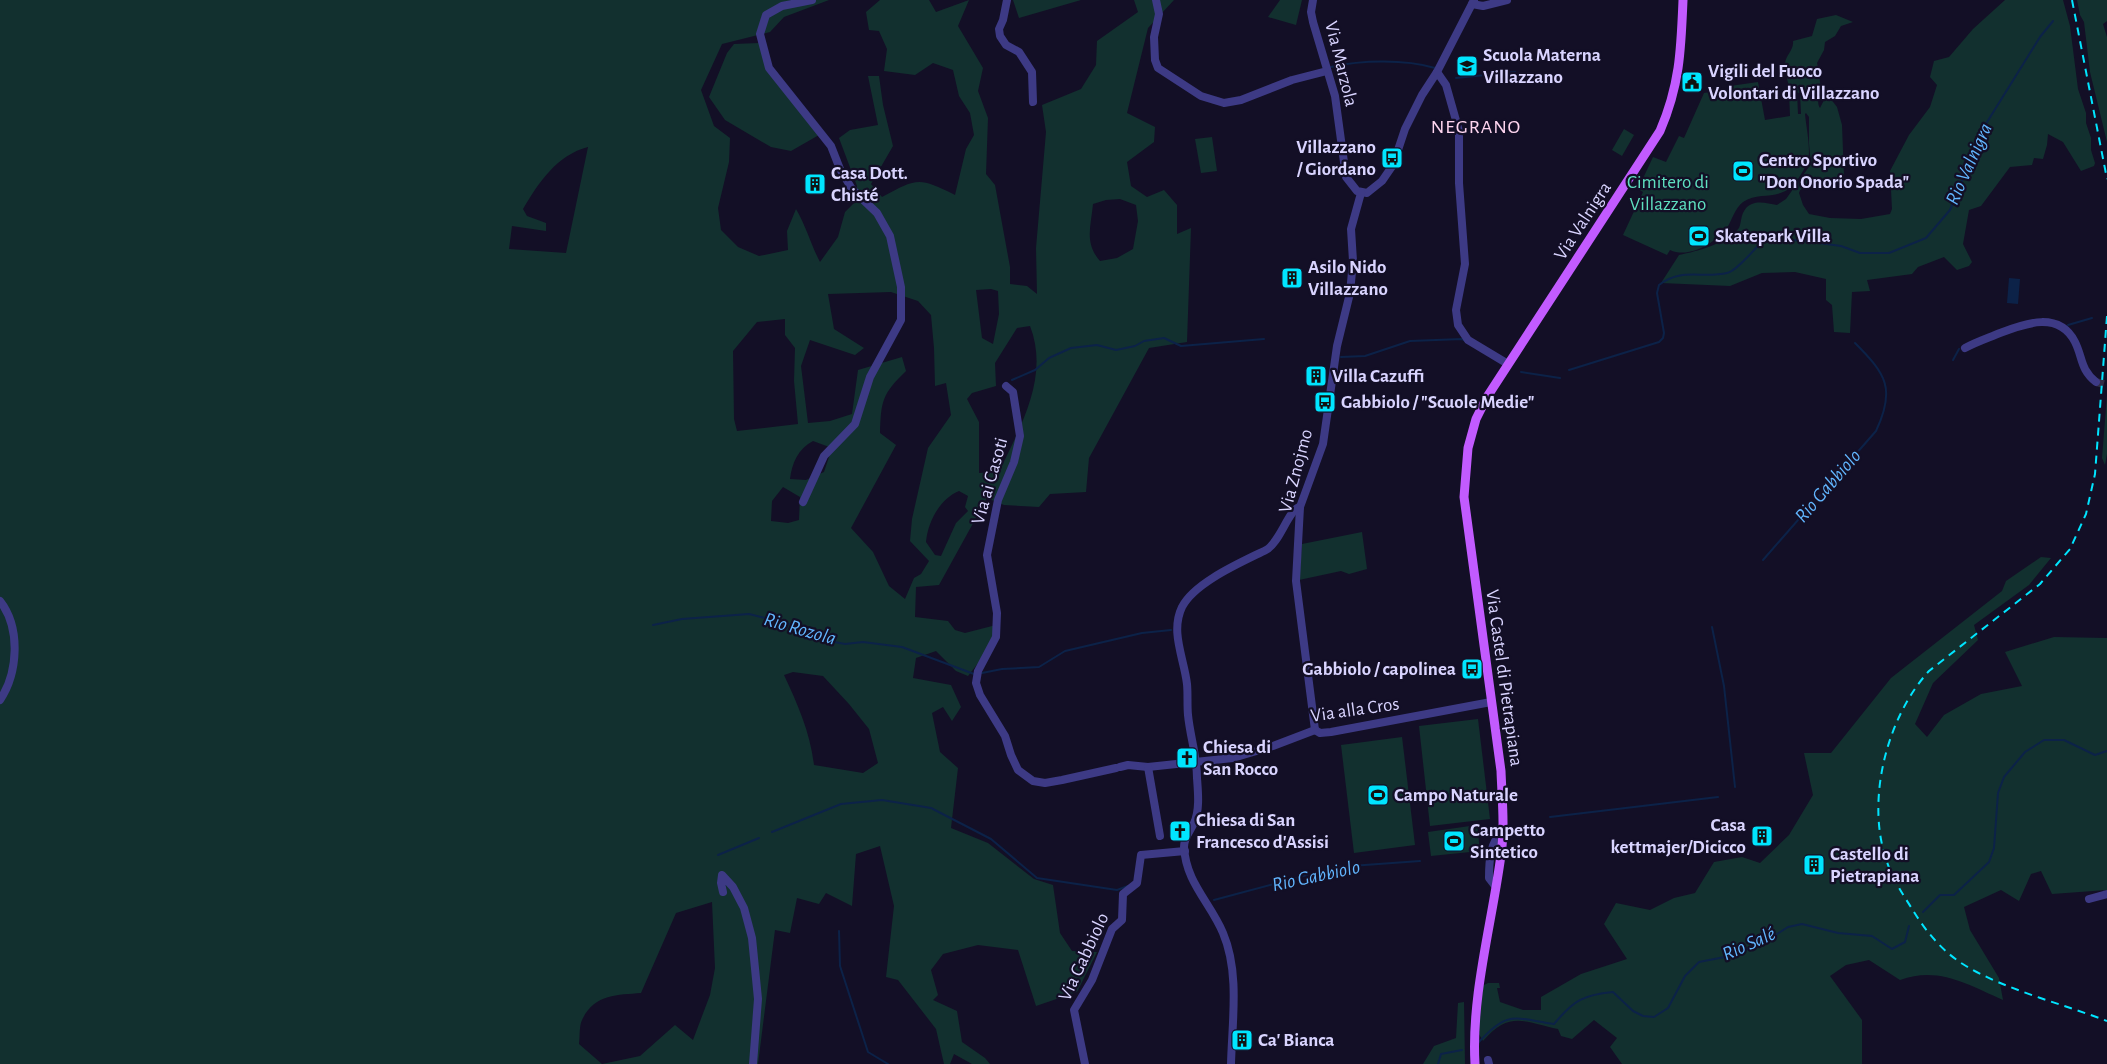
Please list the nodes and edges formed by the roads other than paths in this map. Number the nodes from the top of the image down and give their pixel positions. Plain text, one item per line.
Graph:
1 (812, 0) edge
2 (1007, 0) edge
3 (1156, 0) edge
4 (1313, 0) edge
5 (1507, 0) edge
6 (1683, 0) edge
7 (1473, 2) edge
8 (1327, 71) junction
9 (1437, 72) junction
10 (1032, 102) dead end
11 (1359, 192) junction
12 (1965, 348) dead end
13 (1508, 364) junction
14 (2096, 382) tunnel mouth
15 (1006, 386) dead end
16 (803, 502) dead end
17 (1300, 507) junction
18 (0, 601) edge
19 (0, 700) edge
20 (1491, 702) junction
21 (1315, 730) junction
22 (1196, 760) junction
23 (1148, 767) junction
24 (1160, 836) dead end
25 (1185, 851) junction
26 (723, 892) dead end
27 (2107, 894) edge
28 (2089, 899) dead end
29 (753, 1064) edge
30 (1085, 1064) edge
31 (1231, 1064) edge
32 (1475, 1064) edge

1 - 16 street
2 - 10 street
3 - 8 street
4 - 8 street, Via Marzola
5 - 7 street
6 - 13 main road, Via Valnigra
7 - 9 street
8 - 11 street, Via Marzola
9 - 11 street
9 - 13 street
11 - 17 street, Via Znojmo
12 - 14 street
13 - 20 main road, Via Castel di Pietrapiana
15 - 23 street, Via ai Casoti
17 - 21 street, Via Znojmo
17 - 22 street
18 - 19 street
20 - 21 street, Via alla Cros
20 - 32 main road, Via Castel di Pietrapiana
21 - 22 street, Via alla Cros
22 - 23 street, Via ai Casoti
22 - 25 street
23 - 24 street
25 - 30 street, Via Gabbiolo
25 - 31 street
26 - 29 street
27 - 28 street

